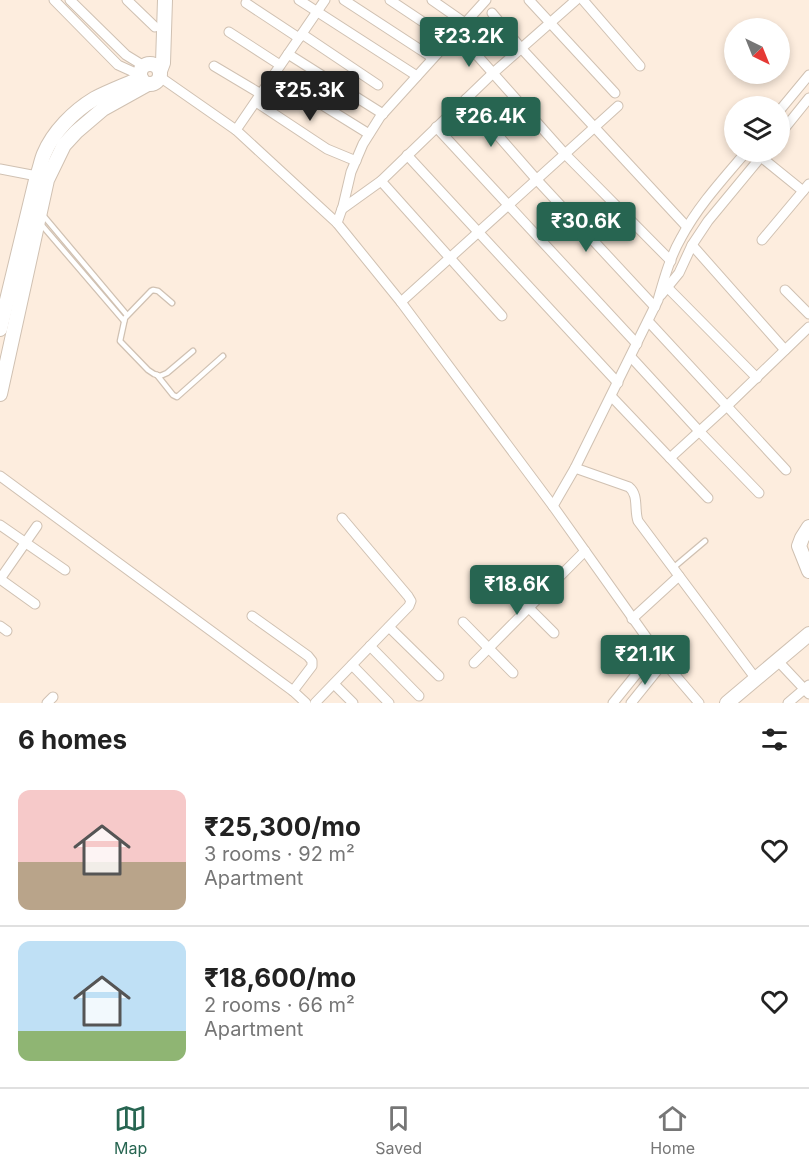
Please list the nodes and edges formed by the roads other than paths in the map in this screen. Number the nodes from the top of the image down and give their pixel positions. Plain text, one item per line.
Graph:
1 (54, 0) edge
2 (70, 0) edge
3 (127, 0) edge
4 (156, 0) edge
5 (165, 0) edge
6 (299, 0) edge
7 (325, 0) edge
8 (344, 0) edge
9 (390, 0) edge
10 (432, 0) edge
11 (486, 0) edge
12 (529, 0) edge
13 (576, 0) edge
14 (583, 0) edge
15 (246, 3) dead end
16 (317, 12) junction
17 (492, 13) dead end
18 (465, 23) junction
19 (550, 23) junction
20 (155, 27) junction
21 (229, 32) dead end
22 (301, 36) junction
23 (450, 40) junction
24 (467, 44) dead end
25 (522, 48) junction
26 (288, 54) junction
27 (434, 58) junction
28 (280, 65) junction
29 (214, 66) dead end
30 (640, 66) dead end
31 (149, 73) junction
32 (492, 74) junction
33 (274, 75) junction
34 (809, 75) edge
35 (417, 76) junction
36 (378, 85) dead end
37 (615, 93) dead end
38 (258, 98) junction
39 (790, 98) edge
40 (809, 98) edge
41 (466, 99) junction
42 (618, 106) dead end
43 (382, 114) junction
44 (790, 122) edge
45 (436, 127) junction
46 (595, 128) junction
47 (236, 130) junction
48 (369, 134) junction
49 (565, 154) junction
50 (407, 156) junction
51 (356, 161) junction
52 (738, 162) edge
53 (756, 162) edge
54 (773, 162) edge
55 (0, 169) edge
56 (37, 176) junction
57 (537, 180) junction
58 (381, 181) junction
59 (806, 190) edge
60 (508, 206) junction
61 (342, 209) junction
62 (39, 217) junction
63 (337, 223) junction
64 (687, 227) junction
65 (479, 232) junction
66 (762, 240) dead end
67 (692, 244) junction
68 (451, 258) junction
69 (671, 261) junction
70 (665, 285) junction
71 (785, 290) dead end
72 (401, 302) junction
73 (172, 303) dead end
74 (656, 304) junction
75 (809, 314) edge
76 (128, 315) junction
77 (502, 316) dead end
78 (124, 321) junction
79 (648, 321) junction
80 (809, 327) edge
81 (0, 328) edge
82 (637, 344) junction
83 (785, 350) junction
84 (193, 351) dead end
85 (223, 356) dead end
86 (630, 357) junction
87 (157, 375) junction
88 (757, 378) junction
89 (618, 382) junction
90 (0, 394) edge
91 (611, 396) junction
92 (727, 406) junction
93 (699, 432) junction
94 (670, 458) junction
95 (575, 468) junction
96 (786, 470) dead end
97 (0, 476) edge
98 (759, 493) dead end
99 (708, 498) dead end
100 (553, 506) junction
101 (342, 518) dead end
102 (0, 525) edge
103 (37, 526) dead end
104 (809, 527) edge
105 (705, 541) dead end
106 (809, 541) edge
107 (25, 543) junction
108 (585, 551) junction
109 (801, 553) junction
110 (65, 570) dead end
111 (809, 571) edge
112 (676, 572) junction
113 (0, 579) edge
114 (500, 579) dead end
115 (35, 604) dead end
116 (528, 608) junction
117 (252, 616) dead end
118 (632, 619) junction
119 (463, 622) dead end
120 (389, 627) junction
121 (554, 633) dead end
122 (809, 634) edge
123 (370, 646) junction
124 (489, 647) junction
125 (655, 651) junction
126 (777, 660) junction
127 (664, 662) junction
128 (474, 663) dead end
129 (352, 665) junction
130 (513, 673) dead end
131 (439, 676) dead end
132 (756, 679) junction
133 (334, 684) junction
134 (807, 689) edge
135 (293, 691) junction
136 (419, 696) dead end
137 (306, 703) edge
138 (315, 703) edge
139 (353, 703) edge
140 (389, 703) edge
141 (613, 703) edge
142 (631, 703) edge
143 (699, 703) edge
144 (727, 703) edge
145 (788, 703) edge

1 - 31 street
2 - 31 street
3 - 20 street
4 - 20 main road
5 - 31 main road
6 - 16 street
7 - 16 street
8 - 27 street
9 - 23 street
10 - 18 street
11 - 18 street
12 - 19 street
13 - 19 street
14 - 30 street
15 - 22 street
16 - 22 street
16 - 35 street
17 - 25 street
18 - 23 street
19 - 25 street
19 - 37 street
20 - 31 main road
21 - 28 street
22 - 26 street
22 - 36 street
23 - 27 street
24 - 32 street
25 - 32 street
25 - 46 street
26 - 28 street
26 - 43 street
27 - 35 street
28 - 33 street
29 - 38 street
31 - 47 street
31 - 56 main road
31 - 62 main road
32 - 41 street
32 - 49 street
33 - 38 street
33 - 48 street
34 - 39 street
35 - 43 street
38 - 47 street
38 - 51 street
40 - 44 street
41 - 45 street
41 - 57 street
42 - 46 street
43 - 48 street
45 - 50 street
45 - 60 street
46 - 49 street
46 - 64 street
47 - 63 street
48 - 51 street
49 - 57 street
49 - 69 street
50 - 58 street
50 - 65 street
51 - 61 street
52 - 64 street
53 - 67 street
54 - 59 street
55 - 56 street
56 - 81 main road
57 - 60 street
57 - 74 street
58 - 61 street
58 - 68 street
59 - 66 street
60 - 65 street
60 - 82 street
61 - 63 street
62 - 76 lane
62 - 78 lane
62 - 90 main road
63 - 72 street
64 - 69 street
65 - 68 street
65 - 89 street
67 - 70 street
67 - 83 street
68 - 72 street
68 - 77 street
69 - 70 street
70 - 74 street
70 - 88 street
71 - 75 street
72 - 100 street
73 - 76 lane
74 - 79 street
76 - 78 lane
78 - 87 lane
79 - 82 street
79 - 92 street
80 - 83 street
82 - 86 street
83 - 88 street
84 - 87 lane
85 - 87 lane
86 - 89 street
86 - 93 street
88 - 92 street
89 - 91 street
91 - 94 street
91 - 95 street
92 - 93 street
92 - 96 street
93 - 94 street
93 - 98 street
94 - 99 street
95 - 100 street
95 - 112 street
97 - 135 street
100 - 108 street
101 - 120 street
102 - 107 street
103 - 107 street
104 - 109 main road
105 - 112 lane
106 - 109 main road
107 - 110 street
107 - 113 street
108 - 116 street
108 - 118 street
109 - 111 main road
112 - 118 street
112 - 132 street
113 - 115 street
114 - 116 street
116 - 121 street
116 - 124 street
117 - 135 street
118 - 125 street
119 - 124 street
120 - 123 street
120 - 131 street
122 - 126 main road
123 - 129 street
123 - 136 street
124 - 128 street
124 - 130 street
125 - 127 street
125 - 141 street
126 - 132 main road
126 - 134 street
127 - 142 street
127 - 143 street
129 - 133 street
129 - 140 street
132 - 144 main road
133 - 138 street
133 - 139 street
134 - 145 street
135 - 137 street

